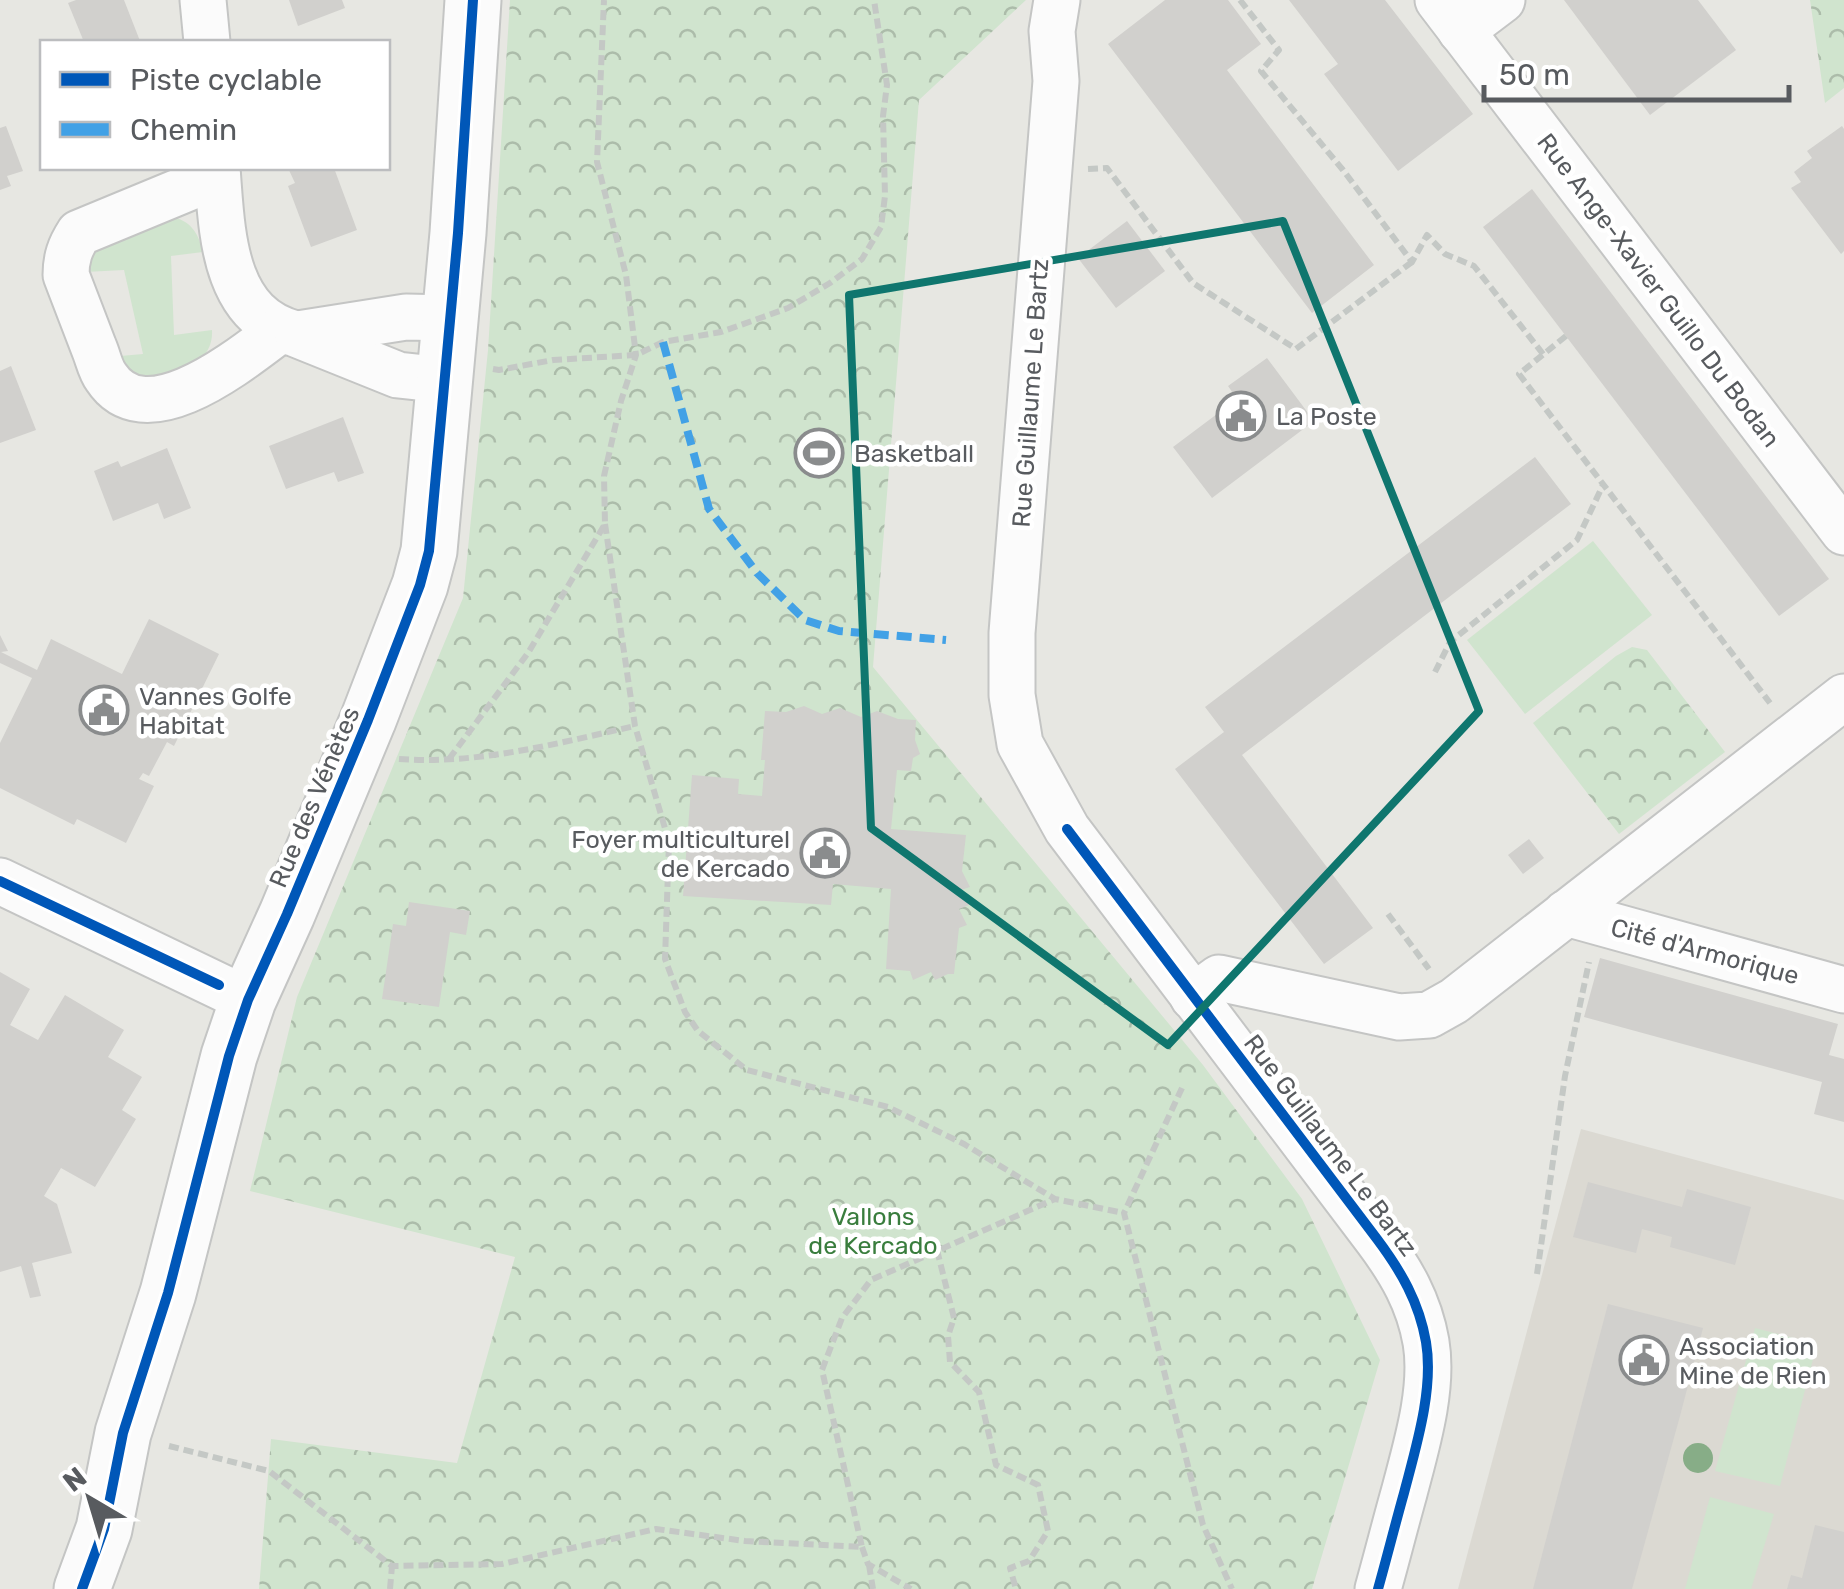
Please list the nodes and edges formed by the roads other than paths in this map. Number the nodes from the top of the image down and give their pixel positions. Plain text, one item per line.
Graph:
1 (203, 0) edge
2 (473, 0) edge
3 (1057, 0) edge
4 (1083, 0) edge
5 (1502, 0) edge
6 (1450, 16) edge
7 (207, 40) edge
8 (1056, 81) junction
9 (217, 172) edge
10 (288, 332) junction
11 (448, 354) junction
12 (1844, 532) edge
13 (1844, 697) edge
14 (0, 881) edge
15 (1582, 917) junction
16 (1844, 990) edge
17 (1193, 997) junction
18 (248, 1000) junction
19 (82, 1589) edge
20 (1378, 1589) edge

1 - 7 street
2 - 11 street, Rue des Vénètes
3 - 8 street, Rue Guillaume Le Bartz
4 - 8 street, Rue Guillaume Le Bartz
5 - 6 street
6 - 12 street, Rue Ange-Xavier Guillo Du Bodan
8 - 17 street, Rue Guillaume Le Bartz
9 - 10 street
9 - 10 street
10 - 11 street
10 - 11 street
11 - 18 street, Rue des Vénètes
13 - 15 street
14 - 18 street
15 - 16 street, Cité d'Armorique
15 - 17 street
17 - 20 street, Rue Guillaume Le Bartz
18 - 19 street, Rue des Vénètes

